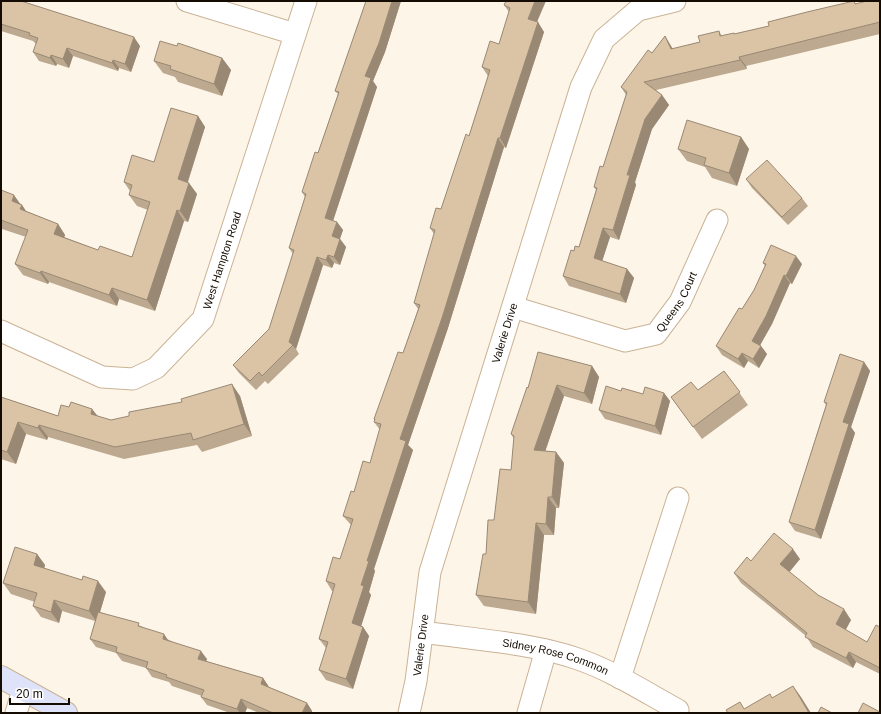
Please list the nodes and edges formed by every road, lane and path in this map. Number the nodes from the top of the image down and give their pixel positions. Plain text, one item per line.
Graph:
1 (187, 1) edge
2 (306, 1) edge
3 (675, 1) edge
4 (295, 34) junction
5 (717, 220) dead end
6 (513, 307) junction
7 (1, 331) edge
8 (678, 498) dead end
9 (422, 632) junction
10 (546, 650) junction
11 (1, 677) edge
12 (620, 678) junction
13 (23, 690) junction
14 (678, 710) dead end
15 (16, 713) edge
16 (66, 713) edge
17 (409, 713) edge
18 (528, 713) edge

1 - 4 street
2 - 4 street, West Hampton Road
3 - 6 street, Valerie Drive
4 - 7 street, West Hampton Road
5 - 6 street, Queens Court
6 - 9 street, Valerie Drive
8 - 12 street
9 - 10 street, Sidney Rose Common
9 - 17 street, Valerie Drive
10 - 12 street, Sidney Rose Common
10 - 18 street
11 - 13 main road
12 - 14 street, Sidney Rose Common
13 - 15 street
13 - 16 main road

